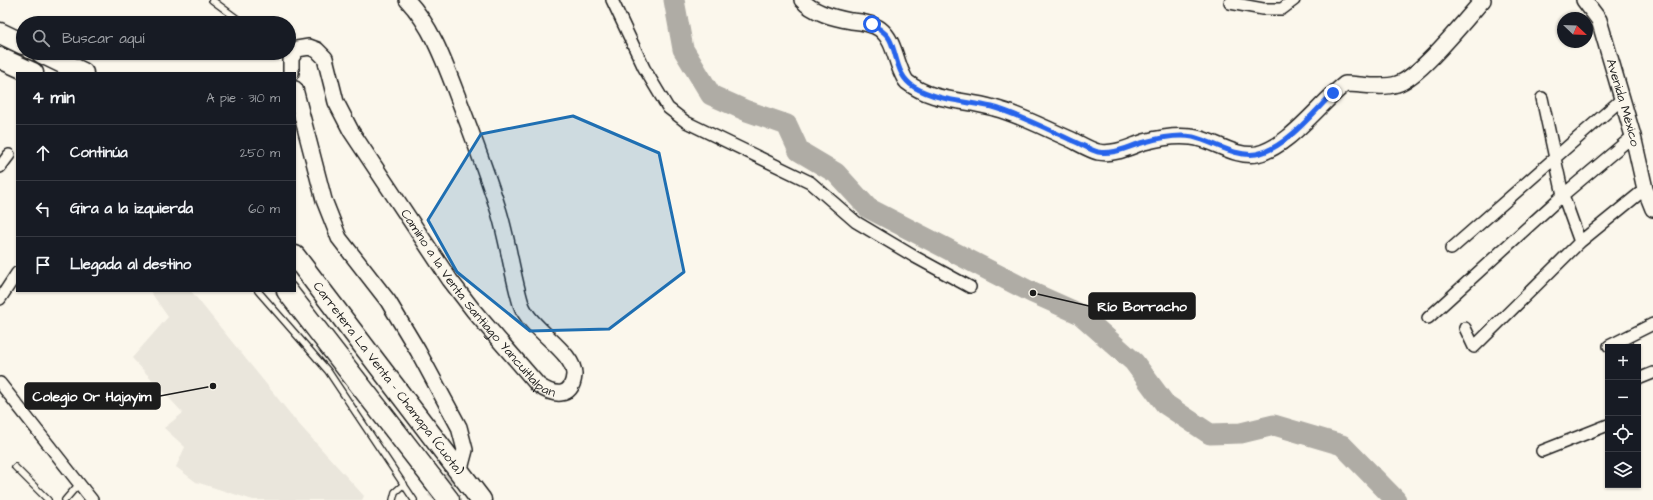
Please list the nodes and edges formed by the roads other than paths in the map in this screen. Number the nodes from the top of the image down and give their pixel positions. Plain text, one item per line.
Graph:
1 (212, 0) edge
2 (406, 0) edge
3 (612, 0) edge
4 (802, 0) edge
5 (1294, 0) edge
6 (1483, 0) edge
7 (1584, 0) edge
8 (1230, 3) dead end
9 (234, 16) edge
10 (0, 33) edge
11 (16, 41) edge
12 (296, 50) edge
13 (0, 58) edge
14 (56, 60) edge
15 (289, 60) edge
16 (31, 72) edge
17 (81, 72) edge
18 (291, 72) edge
19 (296, 93) edge
20 (1542, 98) dead end
21 (1622, 99) junction
22 (1633, 136) junction
23 (9, 155) dead end
24 (1556, 157) junction
25 (0, 167) edge
26 (1645, 189) junction
27 (1563, 195) junction
28 (1653, 208) edge
29 (1580, 242) junction
30 (1451, 248) dead end
31 (296, 257) edge
32 (16, 275) edge
33 (970, 287) dead end
34 (259, 292) edge
35 (288, 292) edge
36 (0, 299) edge
37 (1428, 318) dead end
38 (1653, 324) edge
39 (1465, 328) dead end
40 (1613, 344) edge
41 (1653, 373) edge
42 (1641, 378) edge
43 (0, 383) edge
44 (1605, 426) edge
45 (1542, 451) dead end
46 (461, 465) tunnel mouth
47 (15, 467) dead end
48 (79, 484) junction
49 (404, 484) junction
50 (48, 500) edge
51 (65, 500) edge
52 (92, 500) edge
53 (393, 500) edge
54 (414, 500) edge
55 (450, 500) edge
56 (481, 500) edge

1 - 9 lane
2 - 12 main road, Camino a la Venta Santiago Yancuitlalpan
3 - 33 street
4 - 6 main road
5 - 8 street
7 - 21 main road, Avenida México
10 - 11 highway
13 - 16 highway
14 - 17 highway
15 - 18 main road, Camino a la Venta Santiago Yancuitlalpan
19 - 46 main road
20 - 24 street
21 - 22 main road, Avenida México
21 - 24 street
22 - 26 main road, Avenida México
22 - 27 street
23 - 25 street
24 - 27 street
24 - 30 street
26 - 28 main road, Avenida México
26 - 29 street
27 - 29 street
27 - 37 street
29 - 39 street
31 - 56 highway, Carretera La Venta - Chamapa (Cuota)
32 - 36 street
34 - 49 lane
35 - 55 highway, Carretera La Venta - Chamapa (Cuota)
38 - 40 street
41 - 42 street
43 - 48 street
44 - 45 street
47 - 50 lane
48 - 51 lane
48 - 52 street
49 - 53 lane
49 - 54 lane

